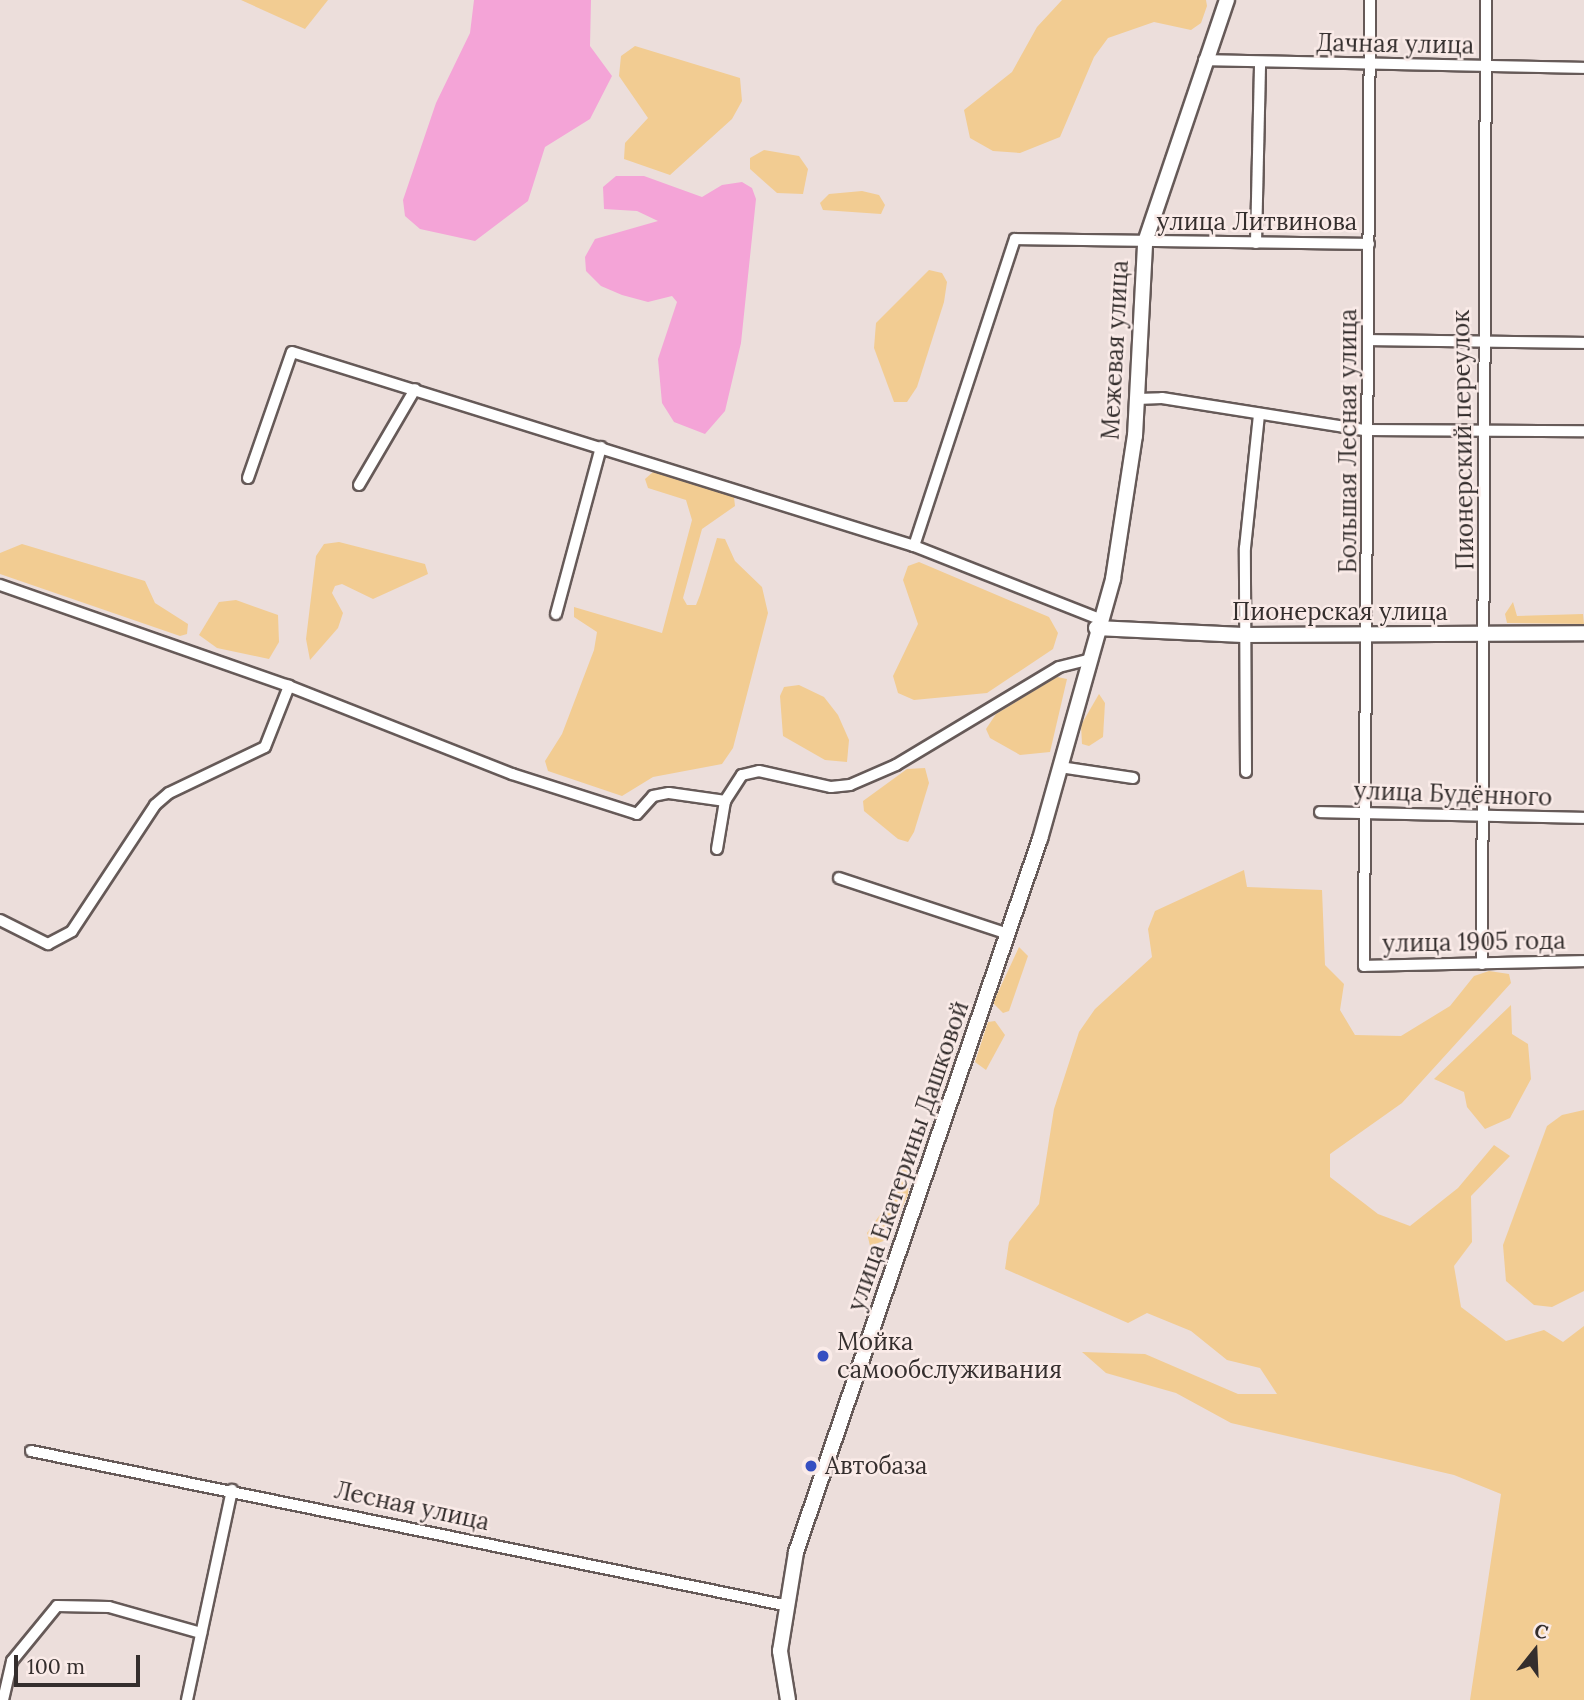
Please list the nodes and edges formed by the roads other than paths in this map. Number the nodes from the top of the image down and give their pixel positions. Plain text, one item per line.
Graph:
1 (1227, 0) edge
2 (1370, 0) edge
3 (1486, 0) edge
4 (1204, 60) junction
5 (1261, 62) junction
6 (1370, 63) junction
7 (1486, 67) junction
8 (1584, 68) edge
9 (1145, 242) junction
10 (1255, 243) junction
11 (1369, 244) junction
12 (1369, 340) junction
13 (1482, 341) junction
14 (1584, 343) edge
15 (415, 390) junction
16 (1138, 400) junction
17 (1259, 414) junction
18 (1365, 430) junction
19 (1584, 431) edge
20 (1483, 432) junction
21 (601, 447) junction
22 (248, 478) dead end
23 (359, 485) dead end
24 (914, 546) junction
25 (0, 585) edge
26 (556, 614) dead end
27 (1098, 624) junction
28 (1584, 633) edge
29 (1484, 634) junction
30 (1243, 635) junction
31 (1369, 635) junction
32 (1087, 660) junction
33 (289, 686) junction
34 (1060, 768) junction
35 (1246, 772) dead end
36 (1133, 778) dead end
37 (725, 801) junction
38 (1321, 812) dead end
39 (1369, 813) junction
40 (1584, 818) edge
41 (1483, 819) junction
42 (717, 849) dead end
43 (839, 878) dead end
44 (0, 920) edge
45 (1009, 934) junction
46 (1584, 961) edge
47 (1482, 964) junction
48 (1364, 965) joint
49 (31, 1451) dead end
50 (232, 1490) junction
51 (784, 1605) junction
52 (201, 1633) junction
53 (2, 1700) edge
54 (187, 1700) edge
55 (788, 1700) edge

1 - 4 street, Межевая улица
2 - 6 street, Большая Лесная улица
3 - 7 street, Пионерский переулок
4 - 5 street, Дачная улица
4 - 9 street, Межевая улица
5 - 6 street, Дачная улица
5 - 10 street
6 - 7 street, Дачная улица
6 - 11 street, Большая Лесная улица
7 - 8 street, Дачная улица
7 - 13 street, Пионерский переулок
9 - 10 street, улица Литвинова
9 - 16 street, Межевая улица
9 - 24 street, улица Литвинова
10 - 11 street, улица Литвинова
11 - 12 street, Большая Лесная улица
12 - 13 street
12 - 18 street, Большая Лесная улица
13 - 14 street
13 - 20 street, Пионерский переулок
15 - 21 street
15 - 22 street
15 - 23 street
16 - 17 street
16 - 27 street, Межевая улица
17 - 18 street
17 - 30 street
18 - 20 street
18 - 31 street, Большая Лесная улица
19 - 20 street
20 - 29 street, Пионерский переулок
21 - 24 street
21 - 26 street
24 - 27 street
25 - 33 street
27 - 30 street, Пионерская улица
27 - 32 street, улица Екатерины Дашковой
28 - 29 street, Пионерская улица
29 - 31 street, Пионерская улица
29 - 41 street, Пионерский переулок
30 - 31 street, Пионерская улица
30 - 35 street
31 - 39 street, Большая Лесная улица
32 - 34 street, улица Екатерины Дашковой
32 - 37 street
33 - 37 street
33 - 44 street
34 - 36 street
34 - 45 street, улица Екатерины Дашковой
37 - 42 street
38 - 39 street, улица Будённого
39 - 41 street, улица Будённого
39 - 48 street, Большая Лесная улица
40 - 41 street, улица Будённого
41 - 47 street, Пионерский переулок
43 - 45 street
45 - 51 street, улица Екатерины Дашковой
46 - 47 street, улица 1905 года
47 - 48 street, улица 1905 года
49 - 50 street, Лесная улица
50 - 51 street, Лесная улица
50 - 52 street
51 - 55 street, улица Екатерины Дашковой
52 - 53 street
52 - 54 street

